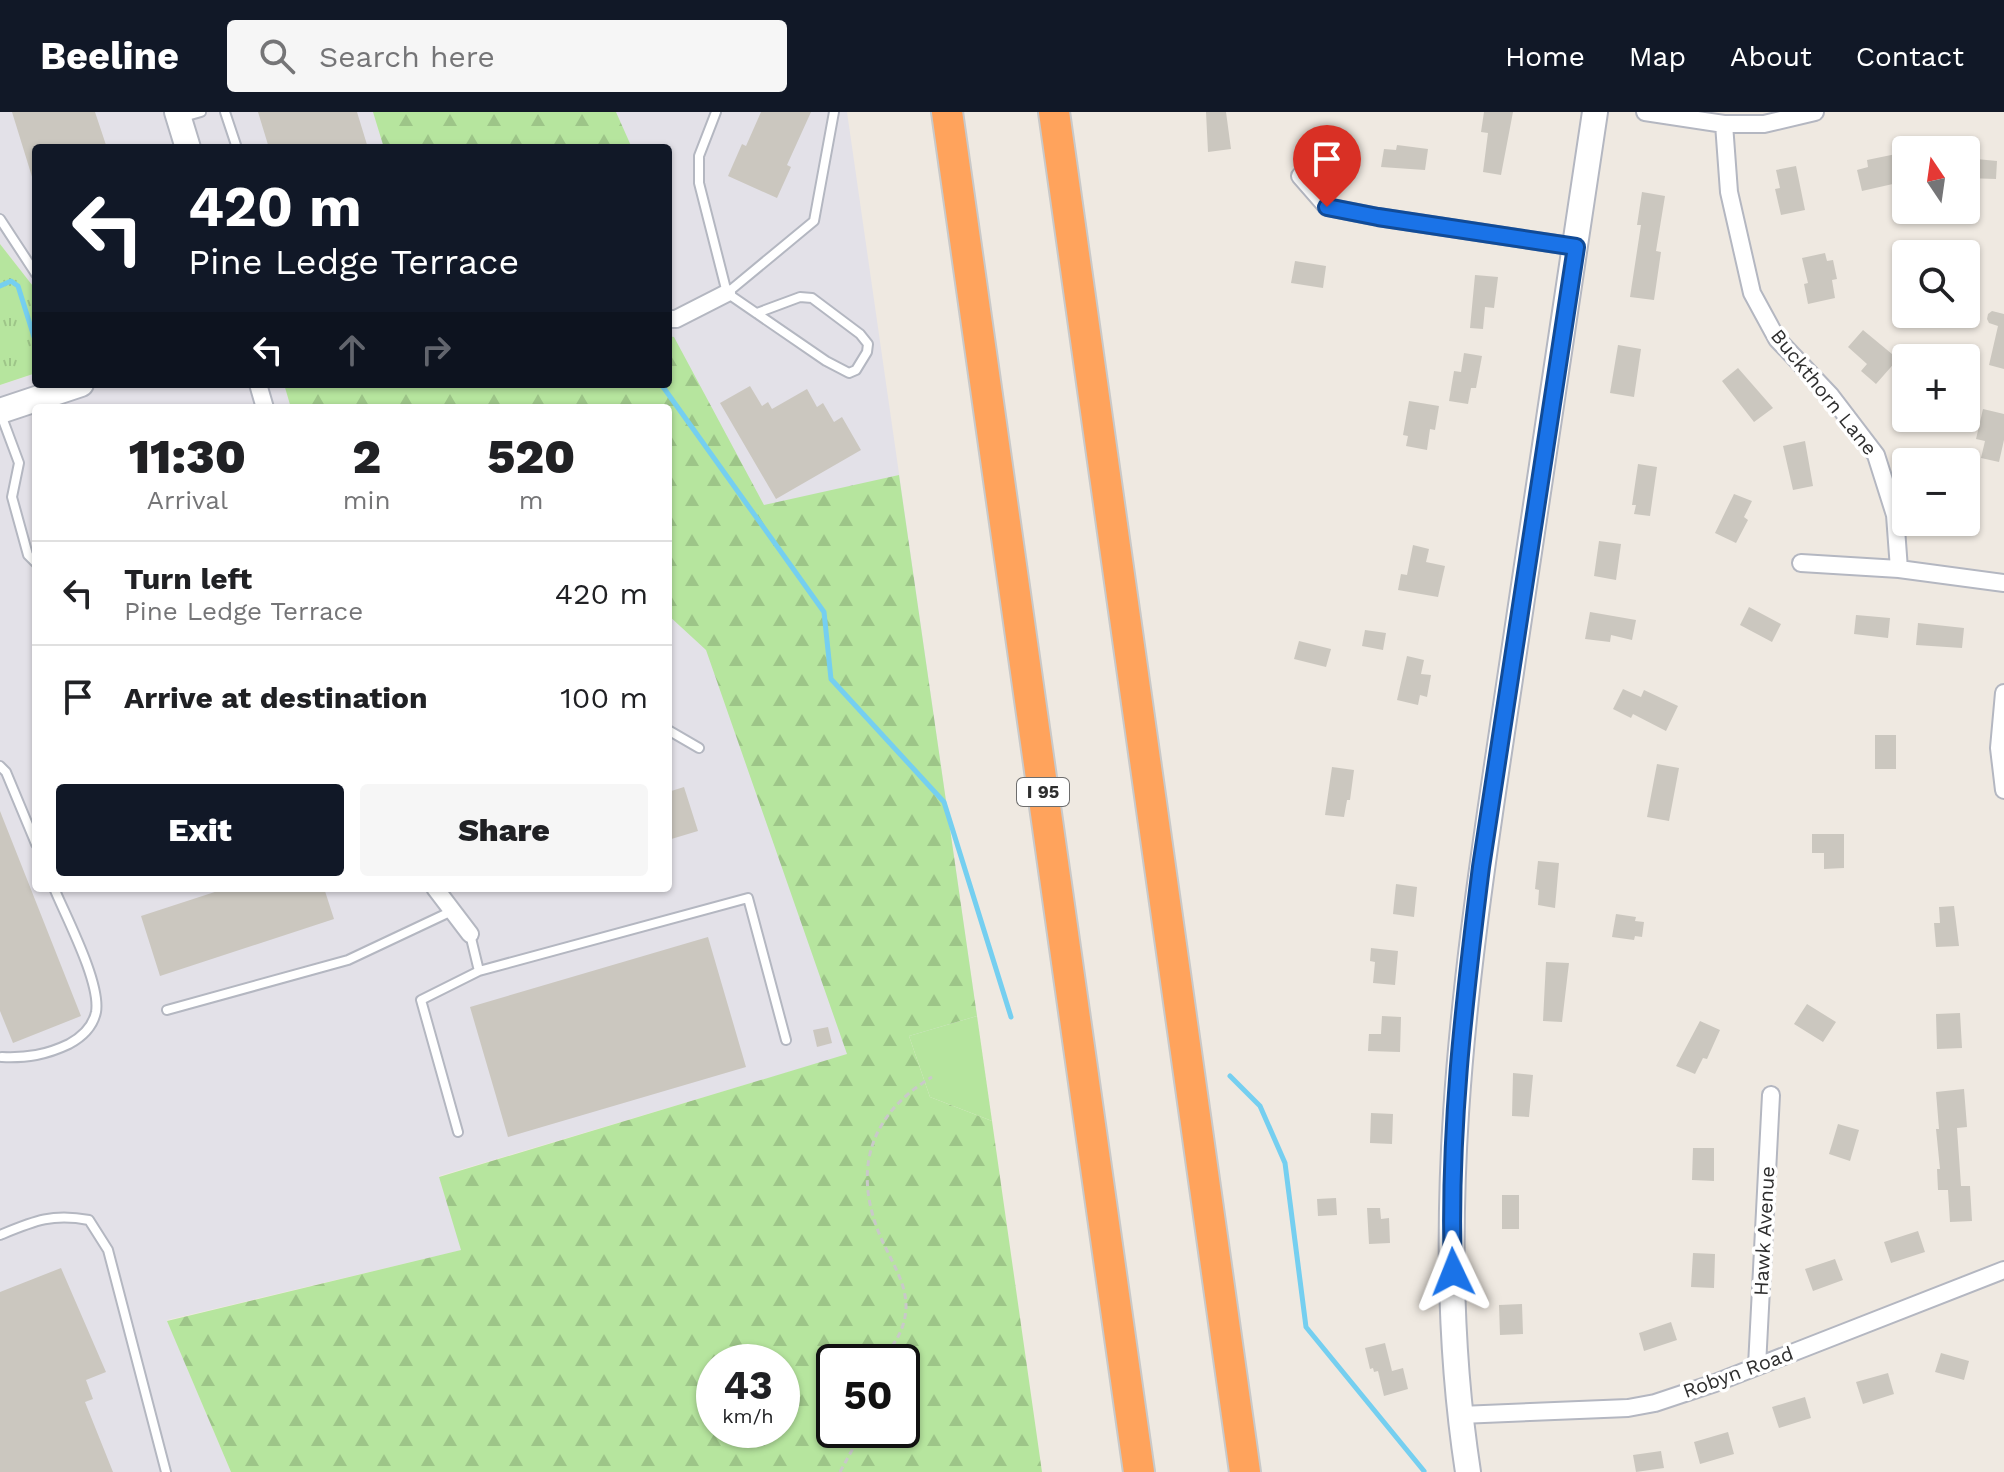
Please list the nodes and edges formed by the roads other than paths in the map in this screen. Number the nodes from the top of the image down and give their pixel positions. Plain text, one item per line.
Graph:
1 (225, 112) edge
2 (716, 112) edge
3 (834, 112) edge
4 (947, 112) edge
5 (1054, 112) edge
6 (1595, 112) edge
7 (1645, 112) edge
8 (1815, 112) edge
9 (186, 114) edge
10 (1724, 124) junction
11 (188, 144) edge
12 (236, 144) edge
13 (1300, 176) dead end
14 (0, 219) edge
15 (1576, 247) junction
16 (32, 268) edge
17 (727, 293) junction
18 (757, 313) junction
19 (672, 319) edge
20 (67, 388) edge
21 (0, 411) edge
22 (32, 559) edge
23 (1801, 563) dead end
24 (1899, 569) junction
25 (2004, 583) edge
26 (2004, 693) edge
27 (672, 732) edge
28 (699, 748) dead end
29 (0, 766) edge
30 (2004, 790) edge
31 (32, 834) edge
32 (56, 892) edge
33 (438, 892) edge
34 (453, 911) junction
35 (470, 934) joint
36 (479, 971) junction
37 (167, 1010) dead end
38 (786, 1040) dead end
39 (1, 1055) edge
40 (1771, 1095) dead end
41 (458, 1132) dead end
42 (0, 1235) edge
43 (2004, 1270) edge
44 (1757, 1366) junction
45 (1460, 1415) junction
46 (166, 1472) edge
47 (1139, 1472) edge
48 (1245, 1472) edge
49 (1468, 1472) edge

1 - 12 lane
2 - 17 lane
3 - 17 lane
4 - 47 highway, I 95
5 - 48 highway
6 - 15 main road
7 - 10 street
8 - 10 street
9 - 11 main road
10 - 24 street, Buckthorn Lane
13 - 15 street
14 - 16 lane
15 - 45 main road
17 - 18 lane
17 - 19 street
18 - 18 lane
20 - 21 main road
21 - 22 lane
23 - 24 street
24 - 25 street
26 - 30 street
27 - 28 lane
29 - 31 lane
32 - 39 lane
33 - 34 street
34 - 35 street
34 - 37 lane
35 - 36 lane
36 - 38 lane
36 - 41 lane
40 - 44 street, Hawk Avenue
42 - 46 lane
43 - 44 street, Robyn Road
44 - 45 street, Robyn Road
45 - 49 main road

